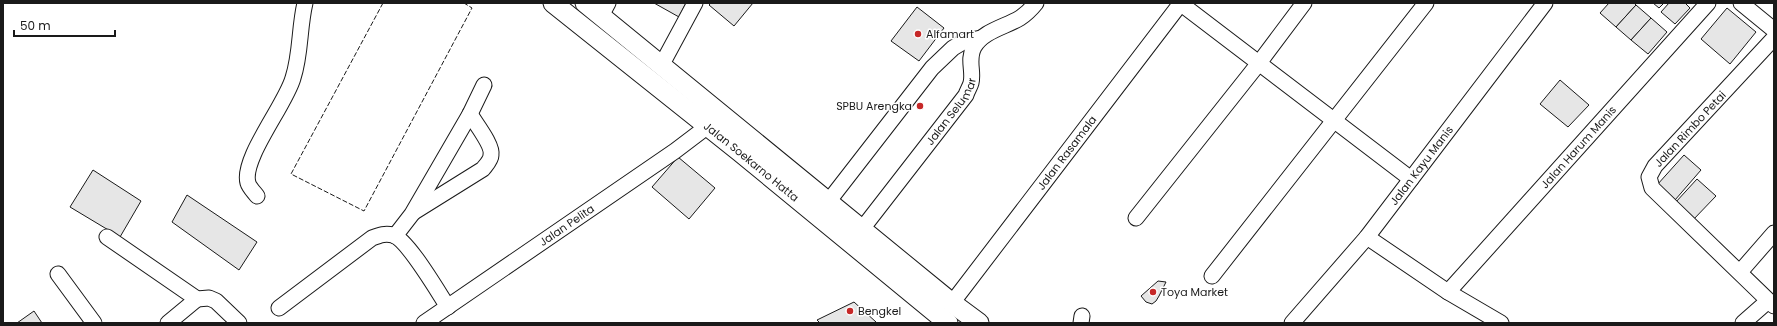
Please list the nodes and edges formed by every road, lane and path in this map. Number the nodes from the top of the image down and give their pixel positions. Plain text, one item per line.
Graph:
1 (305, 3) edge
2 (553, 3) edge
3 (585, 3) edge
4 (695, 3) edge
5 (1036, 3) edge
6 (1181, 3) edge
7 (1304, 3) edge
8 (1426, 3) edge
9 (1544, 3) edge
10 (1708, 3) edge
11 (1741, 3) edge
12 (604, 10) edge
13 (1774, 30) edge
14 (981, 38) junction
15 (1774, 38) edge
16 (1259, 63) junction
17 (661, 66) junction
18 (484, 85) dead end
19 (470, 114) junction
20 (1335, 121) junction
21 (708, 126) junction
22 (1411, 179) junction
23 (257, 196) dead end
24 (828, 202) junction
25 (412, 214) junction
26 (1136, 218) dead end
27 (862, 230) junction
28 (1774, 233) edge
29 (395, 236) junction
30 (107, 237) dead end
31 (1367, 237) junction
32 (1740, 272) junction
33 (58, 274) dead end
34 (1212, 276) dead end
35 (1448, 292) junction
36 (198, 299) junction
37 (952, 303) junction
38 (1771, 303) edge
39 (448, 307) junction
40 (280, 308) dead end
41 (94, 323) edge
42 (168, 323) edge
43 (239, 323) edge
44 (424, 323) edge
45 (948, 323) edge
46 (979, 323) edge
47 (1292, 323) edge
48 (1501, 323) edge
49 (1743, 323) edge

1 - 23 street
2 - 21 main road, Jalan Soekarno Hatta
3 - 12 main road, Jalan Soekarno Hatta
4 - 17 street
5 - 14 street, Jalan Selumar
6 - 16 street
6 - 37 street, Jalan Rasamala
7 - 16 street
8 - 20 street
9 - 22 street, Jalan Kayu Manis
10 - 35 street, Jalan Harum Manis
11 - 13 street
12 - 17 main road, Jalan Soekarno Hatta
14 - 24 street
14 - 27 street, Jalan Selumar
15 - 32 street, Jalan Rimbo Petai
16 - 20 street
16 - 26 street
17 - 24 main road, Jalan Soekarno Hatta
18 - 19 street
19 - 25 street
19 - 25 street
20 - 22 street
20 - 34 street
21 - 39 street, Jalan Pelita
21 - 45 main road, Jalan Soekarno Hatta
22 - 31 street, Jalan Kayu Manis
24 - 27 main road, Jalan Soekarno Hatta
25 - 29 street
27 - 37 main road, Jalan Soekarno Hatta
28 - 32 street
29 - 39 street
29 - 40 street
30 - 36 street
31 - 35 street
31 - 47 street, Jalan Kayu Manis
32 - 38 street, Jalan Rimbo Petai
33 - 41 street
35 - 48 street
36 - 42 street
36 - 43 street
37 - 46 main road, Jalan Soekarno Hatta
38 - 49 street
39 - 44 street, Jalan Pelita

